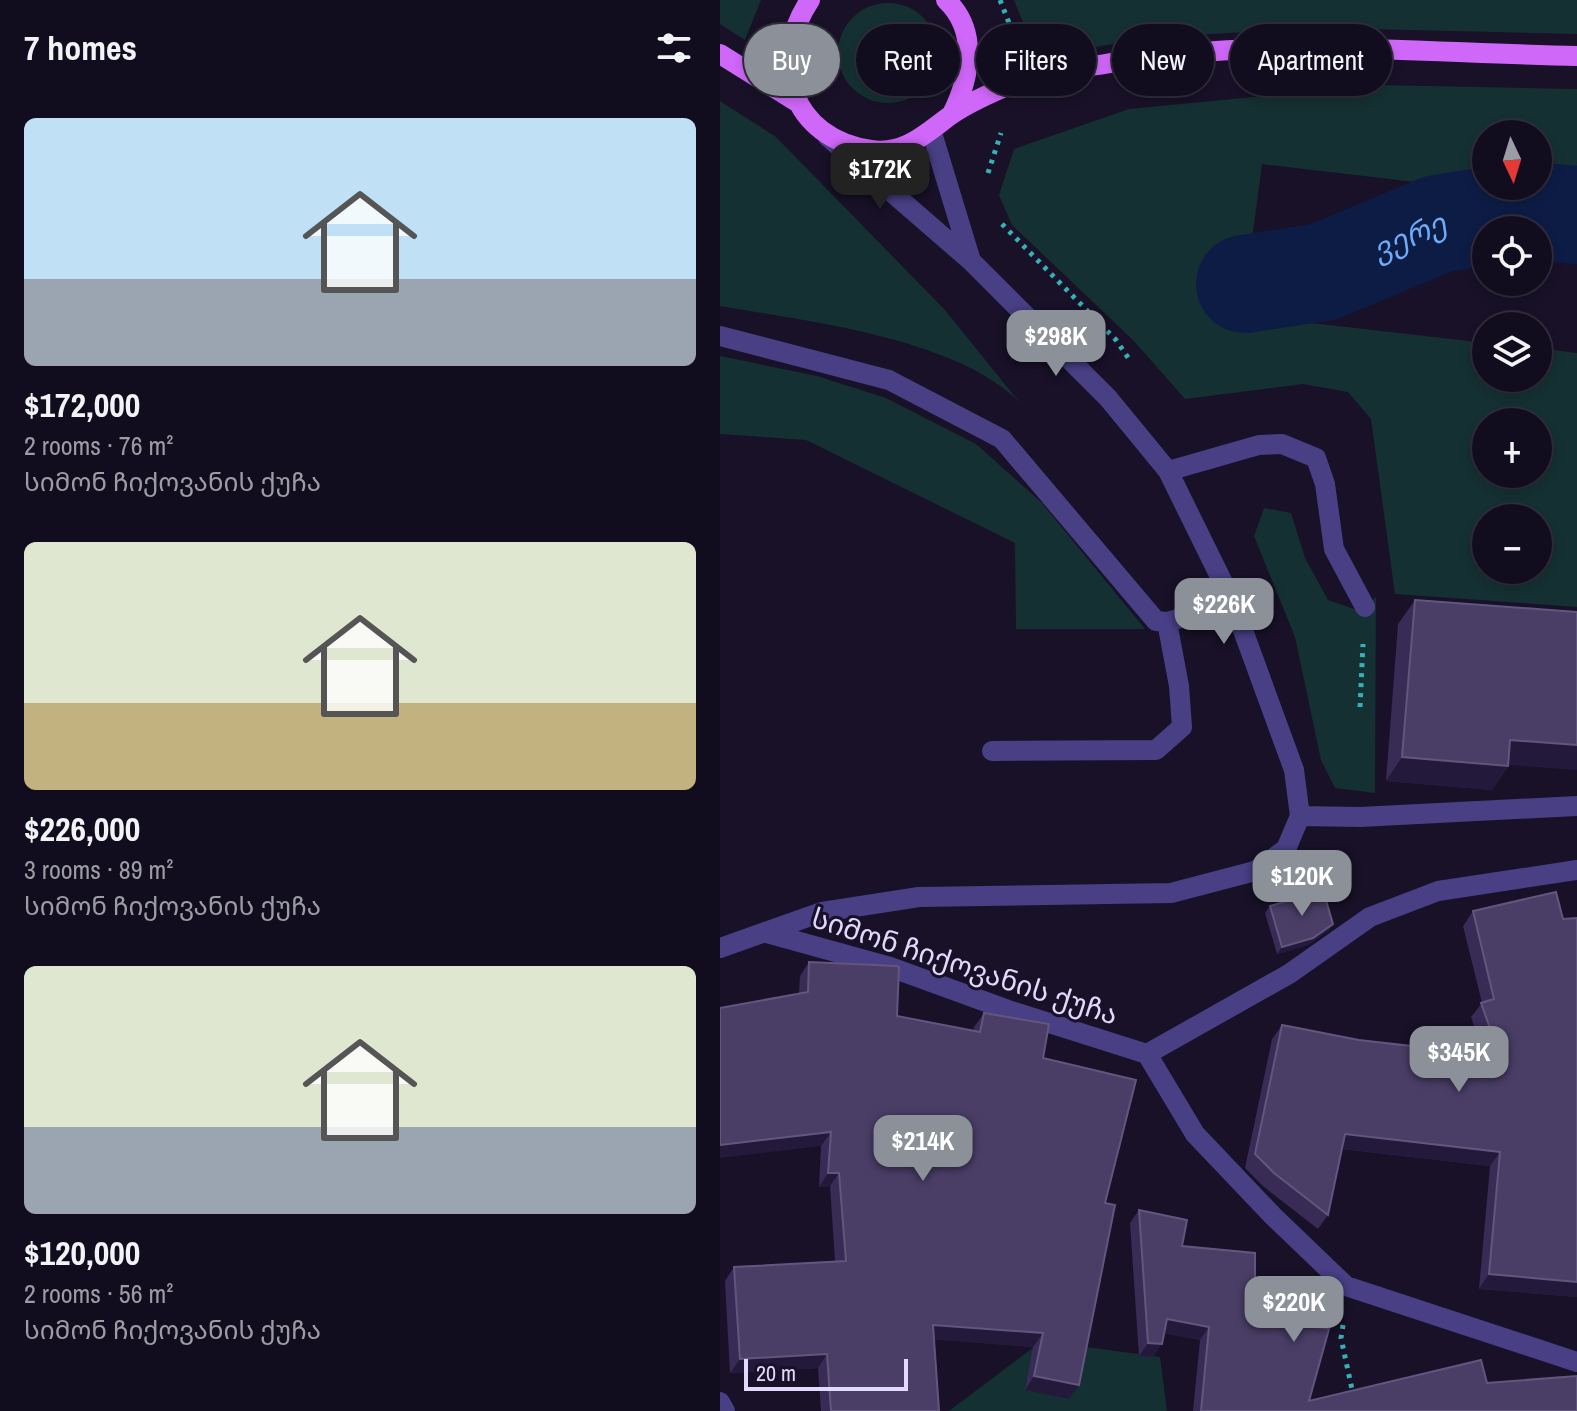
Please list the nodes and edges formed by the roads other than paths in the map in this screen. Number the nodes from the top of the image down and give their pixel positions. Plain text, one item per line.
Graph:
1 (810, 0) edge
2 (949, 0) edge
3 (720, 54) edge
4 (1577, 56) edge
5 (797, 102) junction
6 (952, 114) junction
7 (819, 129) junction
8 (932, 133) junction
9 (971, 261) junction
10 (720, 336) edge
11 (1168, 471) junction
12 (1233, 603) junction
13 (1365, 607) road end
14 (1167, 622) junction
15 (992, 751) dead end
16 (1577, 806) edge
17 (1300, 816) junction
18 (1577, 870) edge
19 (767, 933) junction
20 (720, 948) edge
21 (1147, 1054) junction
22 (1577, 1362) edge
23 (720, 1402) edge
24 (725, 1411) edge

1 - 5 main road
2 - 6 main road
3 - 5 main road
4 - 6 main road
5 - 7 main road
6 - 8 main road
7 - 8 main road
7 - 9 street
8 - 9 street
9 - 11 street
10 - 14 street
11 - 12 street
11 - 13 street
12 - 14 street
12 - 17 street
14 - 15 street
16 - 17 street
17 - 19 street, სიმონ ჩიქოვანის ქუჩა
18 - 21 street, სიმონ ჩიქოვანის ქუჩა
19 - 20 street, სიმონ ჩიქოვანის ქუჩა
19 - 21 street, სიმონ ჩიქოვანის ქუჩა
21 - 22 street, სიმონ ჩიქოვანის ქუჩა
23 - 24 street

